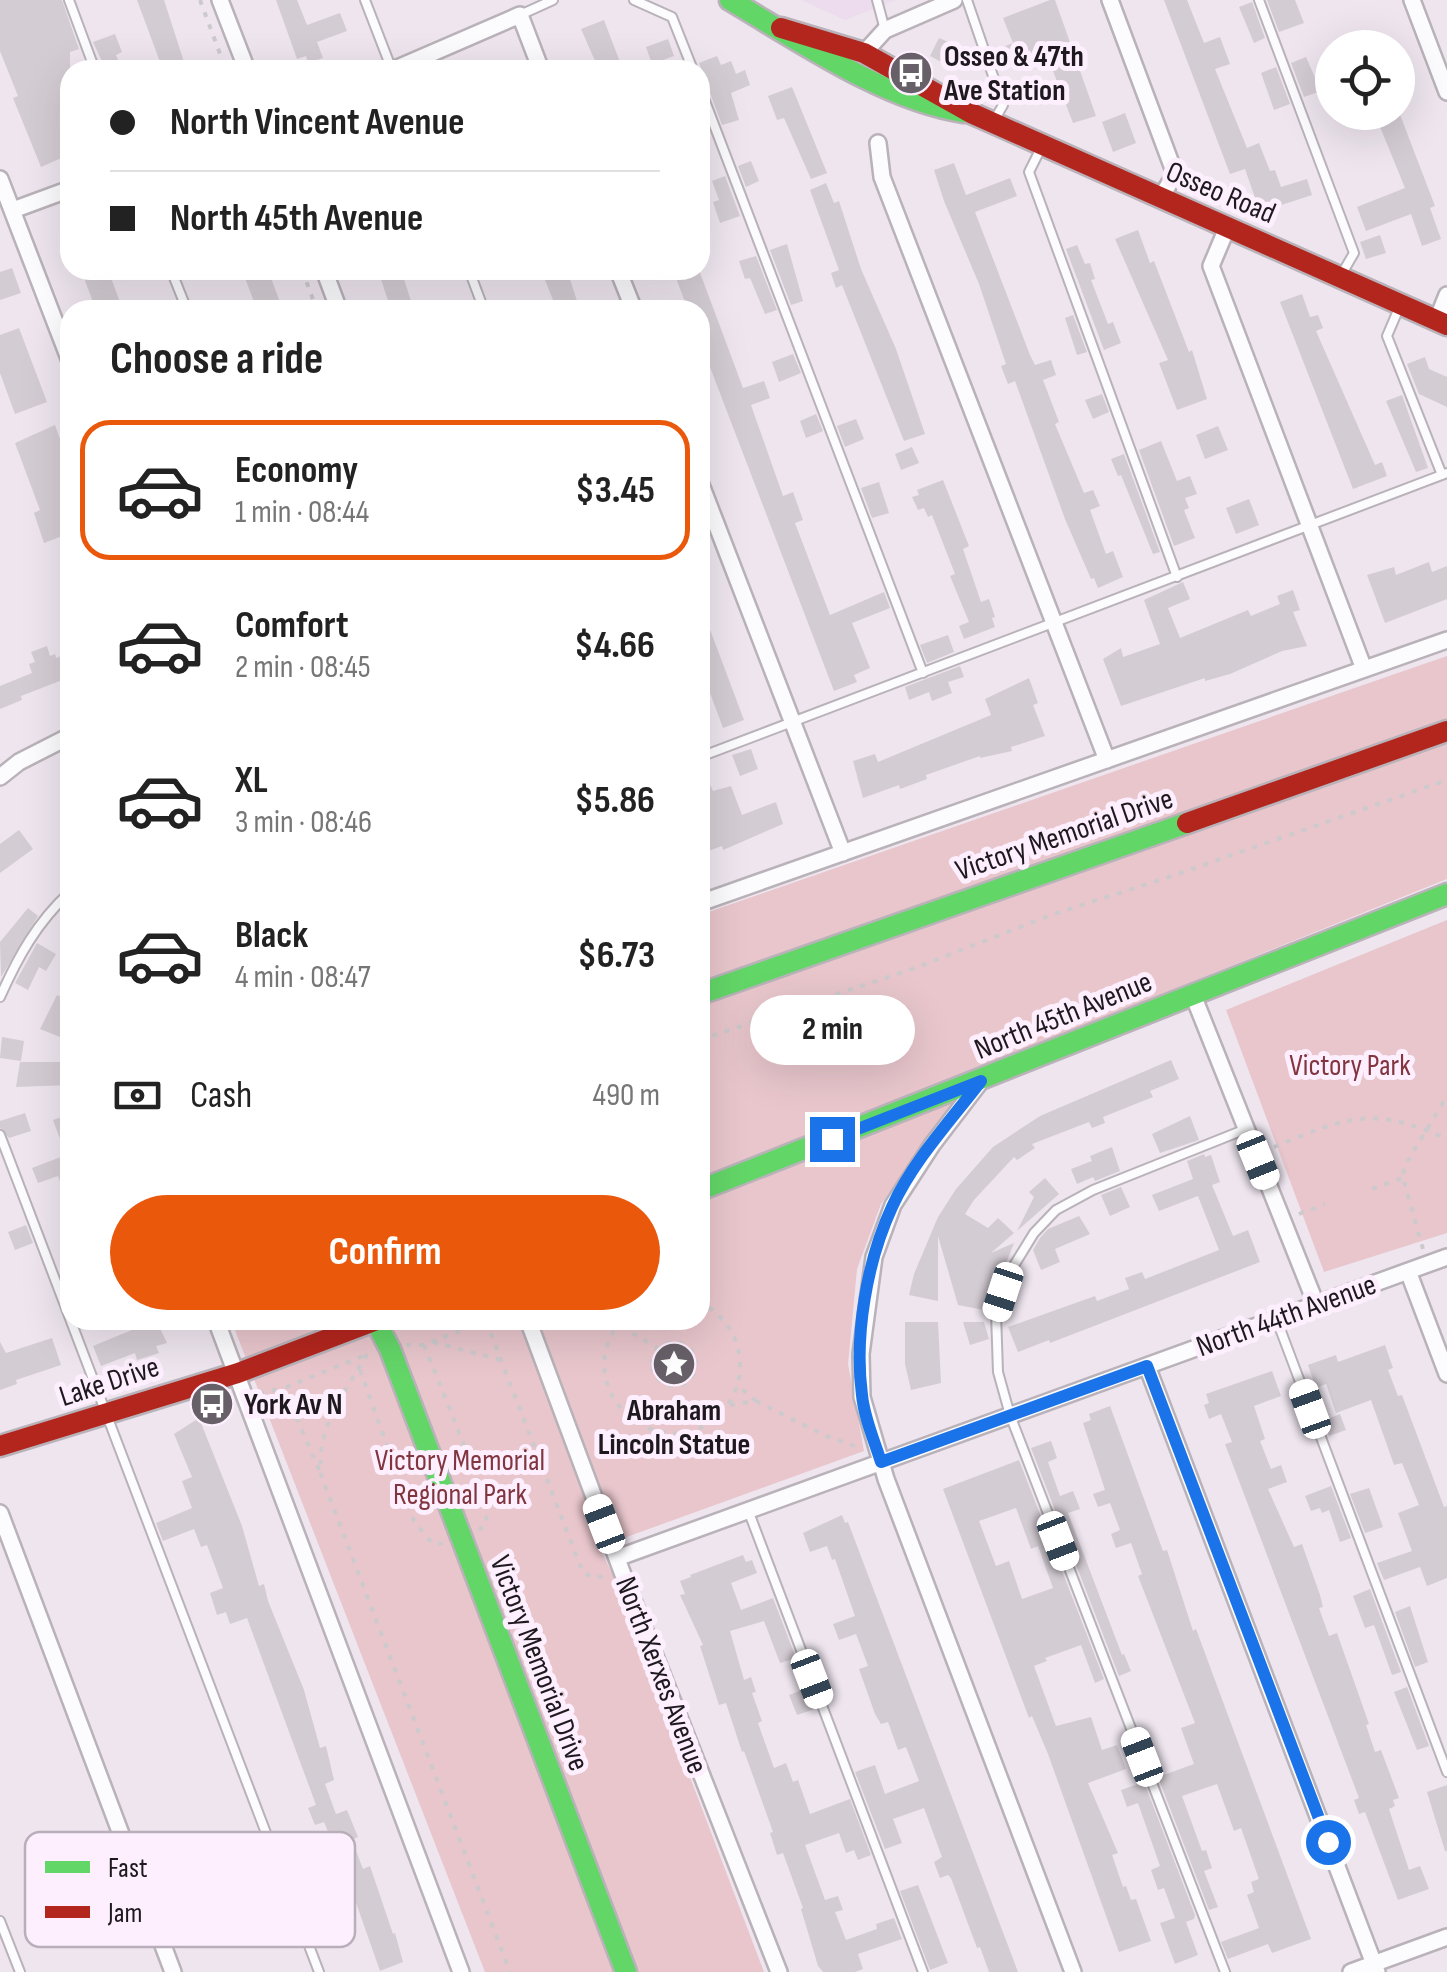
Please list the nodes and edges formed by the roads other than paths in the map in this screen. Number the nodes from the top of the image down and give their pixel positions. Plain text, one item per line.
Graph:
1 (69, 0) edge
2 (220, 0) edge
3 (365, 0) edge
4 (552, 0) edge
5 (634, 0) edge
6 (730, 0) edge
7 (878, 0) edge
8 (954, 0) edge
9 (966, 0) edge
10 (1110, 0) edge
11 (1259, 0) edge
12 (1412, 0) edge
13 (520, 15) junction
14 (781, 28) junction
15 (885, 30) junction
16 (864, 54) junction
17 (91, 60) edge
18 (243, 60) edge
19 (389, 60) edge
20 (416, 60) edge
21 (537, 60) edge
22 (689, 60) edge
23 (1447, 92) edge
24 (971, 113) junction
25 (710, 114) edge
26 (993, 124) junction
27 (878, 144) dead end
28 (1042, 146) junction
29 (0, 179) edge
30 (60, 193) edge
31 (1160, 199) junction
32 (12, 210) junction
33 (1227, 228) junction
34 (1340, 276) junction
35 (1447, 296) edge
36 (1401, 304) junction
37 (1442, 322) edge
38 (60, 335) edge
39 (1444, 474) edge
40 (710, 508) edge
41 (1310, 526) junction
42 (1177, 577) junction
43 (1054, 624) junction
44 (1447, 640) edge
45 (1364, 669) junction
46 (923, 674) junction
47 (792, 722) junction
48 (1447, 731) edge
49 (60, 741) edge
50 (710, 753) edge
51 (1107, 760) junction
52 (0, 777) edge
53 (842, 852) junction
54 (1447, 894) edge
55 (710, 899) edge
56 (60, 901) edge
57 (710, 990) edge
58 (1193, 995) junction
59 (0, 998) edge
60 (981, 1081) junction
61 (1246, 1130) junction
62 (0, 1136) edge
63 (710, 1186) edge
64 (1447, 1257) edge
65 (1408, 1271) junction
66 (60, 1295) edge
67 (1316, 1304) junction
68 (1276, 1318) junction
69 (73, 1330) edge
70 (220, 1330) edge
71 (349, 1330) edge
72 (381, 1330) edge
73 (532, 1330) edge
74 (1147, 1366) junction
75 (235, 1372) junction
76 (1447, 1374) edge
77 (105, 1414) junction
78 (1010, 1416) junction
79 (0, 1446) edge
80 (881, 1462) junction
81 (748, 1510) junction
82 (0, 1513) edge
83 (619, 1565) junction
84 (1447, 1772) edge
85 (120, 1832) edge
86 (265, 1832) edge
87 (0, 1921) edge
88 (1447, 1938) edge
89 (164, 1947) edge
90 (309, 1947) edge
91 (1375, 1968) edge
92 (20, 1972) edge
93 (173, 1972) edge
94 (319, 1972) edge
95 (461, 1972) edge
96 (626, 1972) edge
97 (779, 1972) edge
98 (923, 1972) edge
99 (1073, 1972) edge
100 (1225, 1972) edge
101 (1350, 1972) edge

1 - 17 lane
2 - 18 street
3 - 19 lane
4 - 13 lane
5 - 22 lane
6 - 14 street, Osseo Road
7 - 15 lane
8 - 15 street
9 - 26 lane
10 - 31 street
11 - 34 lane
12 - 23 street
13 - 20 street
13 - 21 street
14 - 16 street, Osseo Road
14 - 24 street, Osseo Road
15 - 16 street
16 - 24 street, Osseo Road
24 - 26 street, Osseo Road
25 - 46 lane
26 - 28 street, Osseo Road
27 - 43 street
28 - 31 street, Osseo Road
28 - 42 lane
29 - 32 street
30 - 32 street
31 - 33 street, Osseo Road
32 - 38 street
33 - 34 street, Osseo Road
33 - 41 street
34 - 36 street, Osseo Road
35 - 37 street
36 - 37 street, Osseo Road
36 - 39 lane
39 - 41 lane
40 - 47 street
41 - 42 lane
41 - 45 street
42 - 43 lane
43 - 46 lane
43 - 51 street
44 - 45 street, Victory Memorial Drive
45 - 51 street, Victory Memorial Drive
46 - 47 lane
47 - 50 lane
47 - 53 street
48 - 57 street, Victory Memorial Drive
49 - 52 street
51 - 53 street, Victory Memorial Drive
53 - 55 street, Victory Memorial Drive
54 - 58 street, North 45th Avenue
56 - 59 lane
58 - 60 street, North 45th Avenue
58 - 61 street
60 - 63 street, North 45th Avenue
60 - 80 street
61 - 67 street
61 - 78 lane
62 - 66 lane
64 - 65 street, North 44th Avenue
65 - 67 street, North 44th Avenue
65 - 76 street
67 - 68 street, North 44th Avenue
68 - 74 street, North 44th Avenue
68 - 84 lane
69 - 77 lane
70 - 75 street
71 - 75 street
72 - 96 street, Victory Memorial Drive
73 - 83 street, North Xerxes Avenue
74 - 78 street, North 44th Avenue
74 - 91 street
75 - 77 street, Lake Drive
75 - 95 street
77 - 79 street, Lake Drive
77 - 86 lane
78 - 80 street, North 44th Avenue
78 - 100 lane
80 - 81 street, North 44th Avenue
80 - 99 street
81 - 83 street, North 44th Avenue
81 - 98 lane
82 - 85 street
83 - 97 street, North Xerxes Avenue
87 - 92 lane
88 - 91 street
89 - 93 street
90 - 94 lane
91 - 101 street

